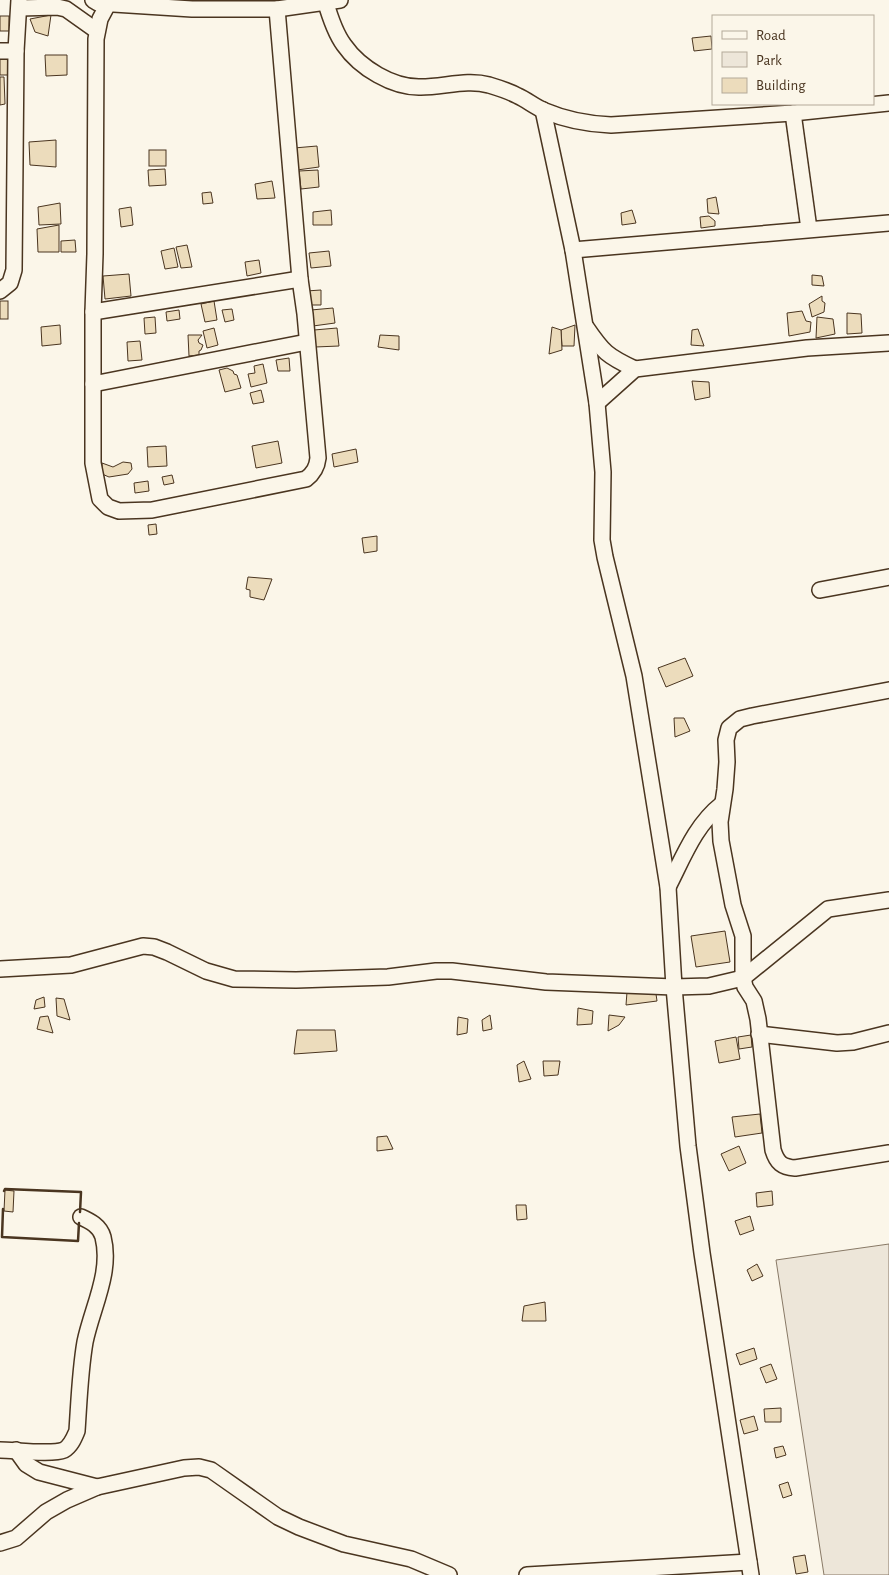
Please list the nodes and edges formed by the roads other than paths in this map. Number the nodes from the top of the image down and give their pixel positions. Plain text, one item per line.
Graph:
1 (340, 0) edge
2 (325, 1) edge
3 (100, 2) edge
4 (20, 4) edge
5 (192, 4) edge
6 (277, 8) junction
7 (97, 31) junction
8 (0, 51) edge
9 (16, 51) junction
10 (889, 103) edge
11 (870, 105) edge
12 (874, 105) edge
13 (543, 110) junction
14 (793, 113) junction
15 (889, 223) edge
16 (809, 229) junction
17 (572, 250) junction
18 (300, 279) junction
19 (0, 291) edge
20 (93, 312) junction
21 (584, 324) junction
22 (307, 342) junction
23 (889, 343) edge
24 (635, 369) junction
25 (93, 384) junction
26 (597, 403) junction
27 (889, 577) edge
28 (820, 590) dead end
29 (889, 690) edge
30 (722, 804) junction
31 (668, 887) junction
32 (889, 900) edge
33 (0, 969) edge
34 (743, 978) junction
35 (674, 986) junction
36 (889, 1033) edge
37 (759, 1034) junction
38 (889, 1153) edge
39 (81, 1218) dead end
40 (0, 1450) edge
41 (16, 1450) junction
42 (96, 1487) junction
43 (0, 1543) edge
44 (750, 1569) edge
45 (449, 1575) edge
46 (526, 1575) edge

1 - 2 street
2 - 6 street
2 - 13 street
3 - 5 street
3 - 7 street
4 - 7 street
4 - 9 street
5 - 6 street
6 - 18 street
7 - 20 street
8 - 9 street
9 - 19 street
10 - 12 street
11 - 14 street
13 - 14 street
13 - 17 street
14 - 16 street
15 - 16 street
16 - 17 street
17 - 21 street
18 - 20 street
18 - 22 street
20 - 25 street
21 - 24 street
21 - 26 street
22 - 25 street
22 - 25 street
23 - 24 street
24 - 26 street
26 - 31 street
27 - 28 street
29 - 30 street
30 - 31 street
30 - 34 street
31 - 35 street
32 - 34 street
33 - 35 street
34 - 35 street
34 - 37 street
35 - 44 street
36 - 37 street
37 - 38 street
39 - 41 street
40 - 41 street
41 - 42 street
42 - 43 street
42 - 45 street
44 - 46 street

